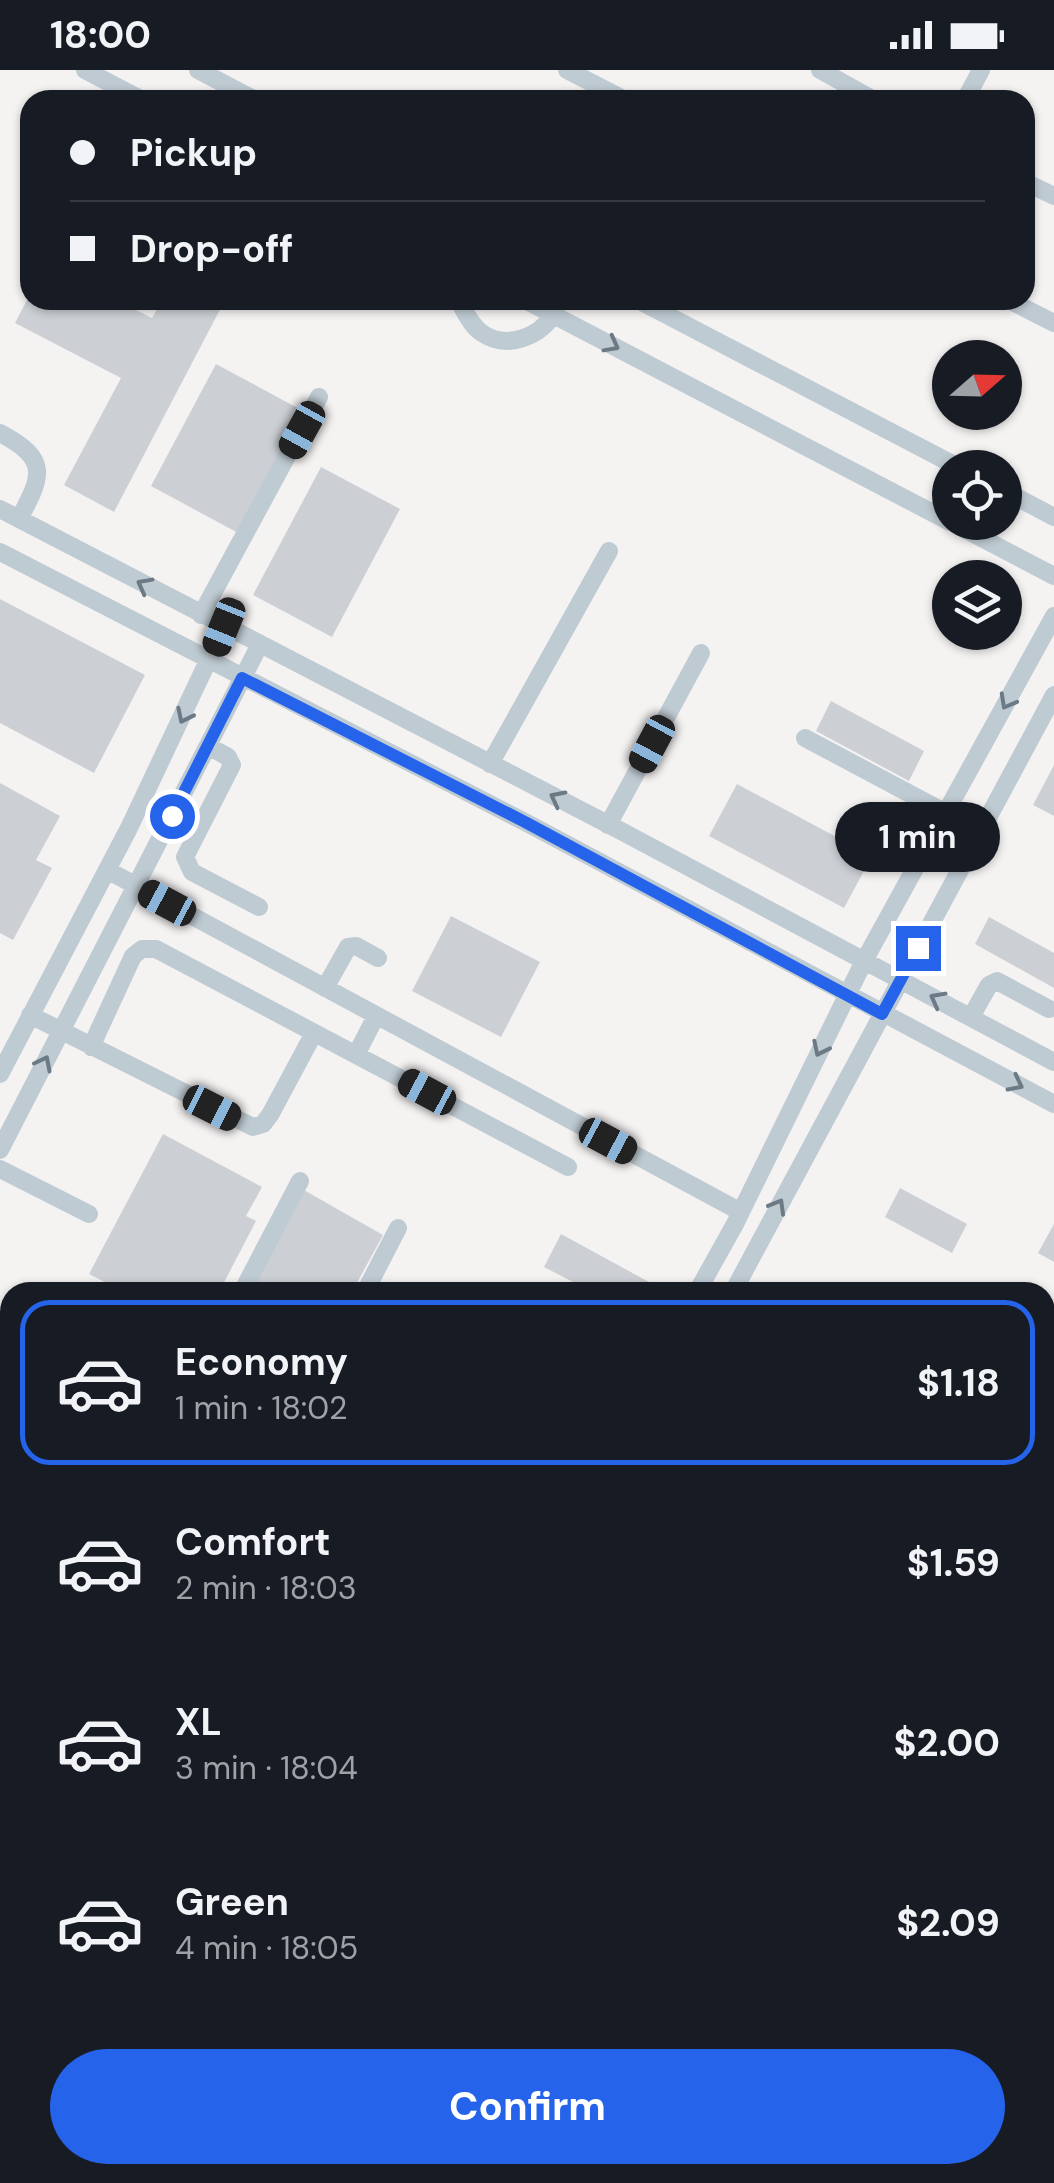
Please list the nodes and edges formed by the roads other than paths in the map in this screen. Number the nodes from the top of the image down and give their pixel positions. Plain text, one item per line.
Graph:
1 (85, 70) edge
2 (198, 70) edge
3 (568, 70) edge
4 (820, 70) edge
5 (123, 90) edge
6 (236, 90) edge
7 (606, 90) edge
8 (853, 90) edge
9 (465, 310) edge
10 (545, 310) edge
11 (657, 310) edge
12 (1028, 310) edge
13 (553, 314) junction
14 (1054, 324) edge
15 (319, 397) dead end
16 (0, 433) edge
17 (932, 453) edge
18 (1022, 500) edge
19 (0, 509) edge
20 (932, 512) edge
21 (1054, 517) edge
22 (20, 520) junction
23 (985, 540) edge
24 (608, 551) dead end
25 (0, 552) edge
26 (1054, 576) edge
27 (200, 615) junction
28 (1054, 616) edge
29 (224, 627) junction
30 (259, 646) junction
31 (700, 653) dead end
32 (210, 662) junction
33 (242, 678) junction
34 (1054, 695) edge
35 (804, 738) dead end
36 (208, 746) junction
37 (490, 764) junction
38 (946, 813) junction
39 (616, 828) junction
40 (604, 864) junction
41 (107, 870) junction
42 (136, 886) junction
43 (259, 907) dead end
44 (60, 958) junction
45 (378, 958) dead end
46 (864, 961) junction
47 (90, 975) junction
48 (901, 979) junction
49 (324, 988) junction
50 (847, 993) junction
51 (1050, 1009) dead end
52 (882, 1014) junction
53 (30, 1015) junction
54 (376, 1016) junction
55 (971, 1017) junction
56 (60, 1032) junction
57 (314, 1033) junction
58 (91, 1047) junction
59 (356, 1055) junction
60 (1054, 1062) edge
61 (0, 1074) edge
62 (1054, 1104) edge
63 (2, 1142) edge
64 (568, 1167) dead end
65 (0, 1169) edge
66 (300, 1181) dead end
67 (741, 1212) junction
68 (89, 1214) dead end
69 (398, 1228) dead end
70 (247, 1282) edge
71 (370, 1282) edge
72 (702, 1282) edge
73 (738, 1282) edge

1 - 5 street
2 - 6 street
3 - 7 street
4 - 8 street
9 - 13 street
10 - 13 street
11 - 17 street
12 - 14 street
13 -> 20 street
15 - 27 street
16 - 22 street
18 - 21 street
19 - 22 street
27 -> 22 street
23 - 26 street
24 - 37 street
25 - 32 street
27 - 29 street
28 -> 38 street
29 - 30 street
29 - 32 street
30 - 33 street
30 - 37 street
31 - 39 street
32 - 33 street
32 -> 41 street
33 - 36 street
33 - 40 street
34 - 48 street
35 - 38 street
36 - 42 street
36 - 43 street
39 -> 37 street
38 - 46 street
39 - 40 street
39 - 46 street
40 - 50 street
41 - 42 street
41 - 44 street
42 - 47 street
42 - 49 street
44 - 47 street
44 - 53 street
45 - 49 street
46 - 48 street
46 - 50 street
47 - 56 street
48 - 52 street
55 -> 48 street
49 - 54 street
50 - 52 street
50 -> 67 street
51 - 55 street
52 -> 62 street
73 -> 52 street
53 - 56 street
53 - 61 street
54 - 59 street
54 - 67 street
55 - 60 street
56 - 58 street
63 -> 56 street
57 - 58 street
57 - 58 street
57 - 59 street
59 - 64 street
65 - 68 street
66 - 70 street
67 - 72 street
69 - 71 street

